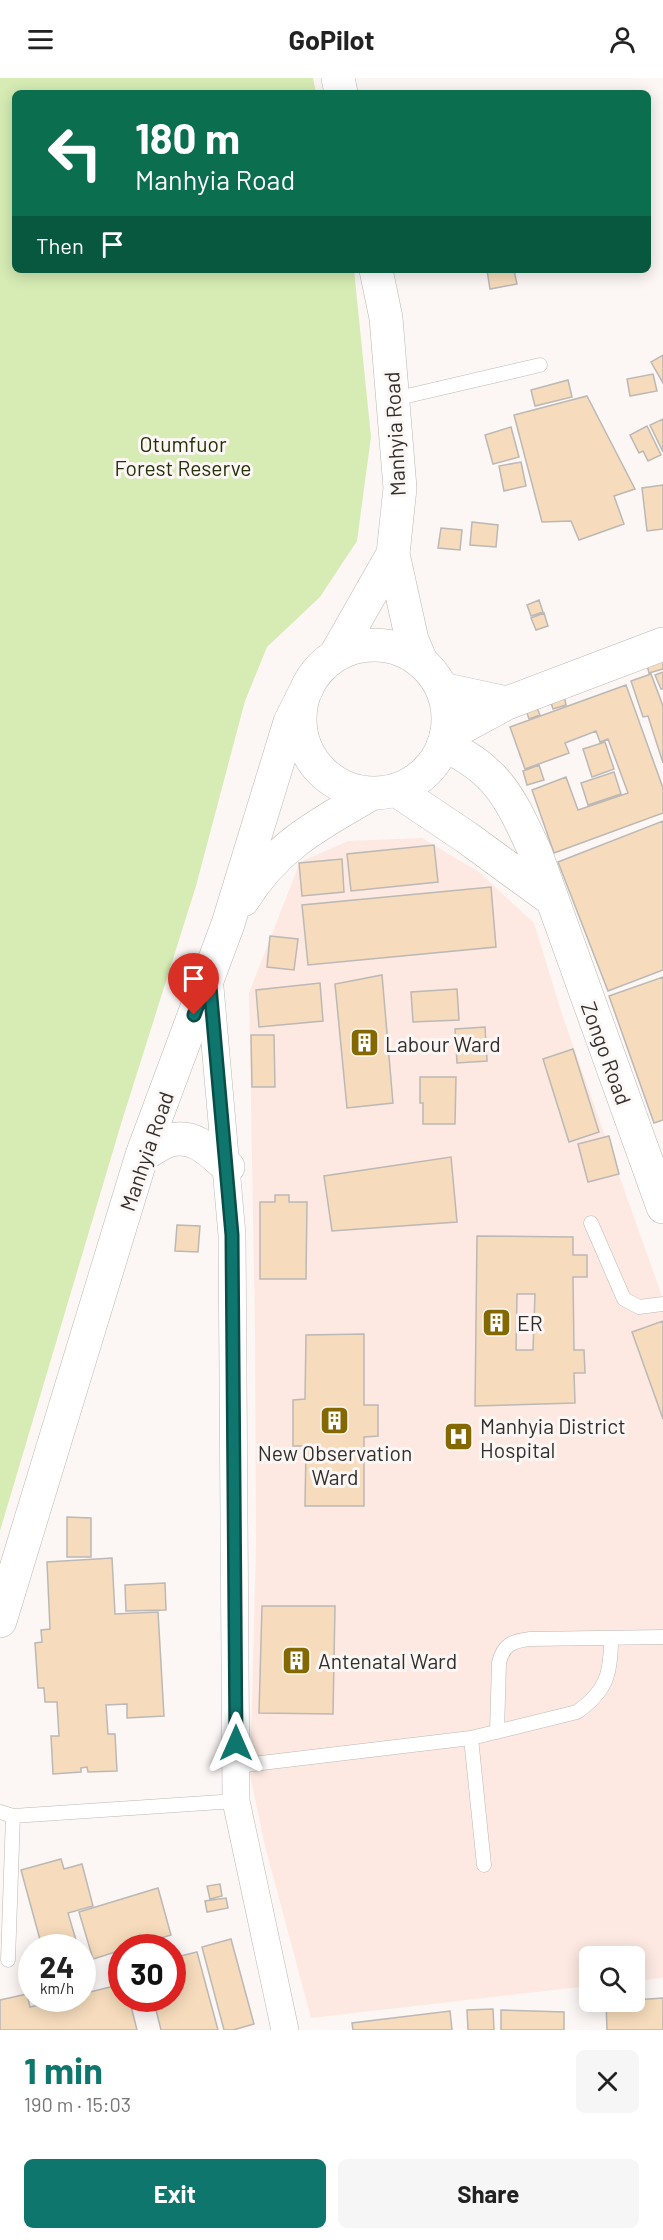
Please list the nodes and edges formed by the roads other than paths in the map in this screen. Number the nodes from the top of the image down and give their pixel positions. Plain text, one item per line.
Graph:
1 (377, 273) edge
2 (540, 365) dead end
3 (394, 399) junction
4 (393, 554) junction
5 (663, 644) edge
6 (335, 656) junction
7 (421, 661) junction
8 (308, 686) junction
9 (442, 689) junction
10 (507, 703) junction
11 (445, 741) junction
12 (384, 792) junction
13 (551, 899) junction
14 (228, 924) junction
15 (209, 975) junction
16 (142, 1155) junction
17 (228, 1167) junction
18 (663, 1207) edge
19 (591, 1223) dead end
20 (663, 1304) edge
21 (0, 1621) edge
22 (663, 1637) edge
23 (610, 1638) junction
24 (497, 1732) junction
25 (471, 1738) junction
26 (236, 1766) junction
27 (236, 1802) junction
28 (7, 1814) edge
29 (484, 1865) dead end
30 (8, 1960) dead end
31 (285, 2030) edge

1 - 3 main road, Manhyia Road
2 - 3 lane
3 - 4 main road, Manhyia Road
4 - 6 main road, Manhyia Road
4 - 7 main road
5 - 10 main road
6 - 7 main road
6 - 8 main road
7 - 9 main road
8 - 12 main road
8 - 14 main road, Manhyia Road
9 - 10 main road
9 - 11 main road
10 - 11 main road
11 - 12 main road
11 - 13 main road, Zongo Road
12 - 13 main road
12 - 14 main road
13 - 18 main road, Zongo Road
14 - 15 main road, Manhyia Road
15 - 16 main road, Manhyia Road
15 - 17 street
16 - 17 main road
16 - 21 main road, Manhyia Road
17 - 26 street
19 - 20 lane
22 - 23 lane
23 - 24 lane
23 - 24 lane
24 - 25 lane
25 - 26 lane
25 - 29 lane
26 - 27 street
27 - 28 lane
27 - 31 street
28 - 30 lane

